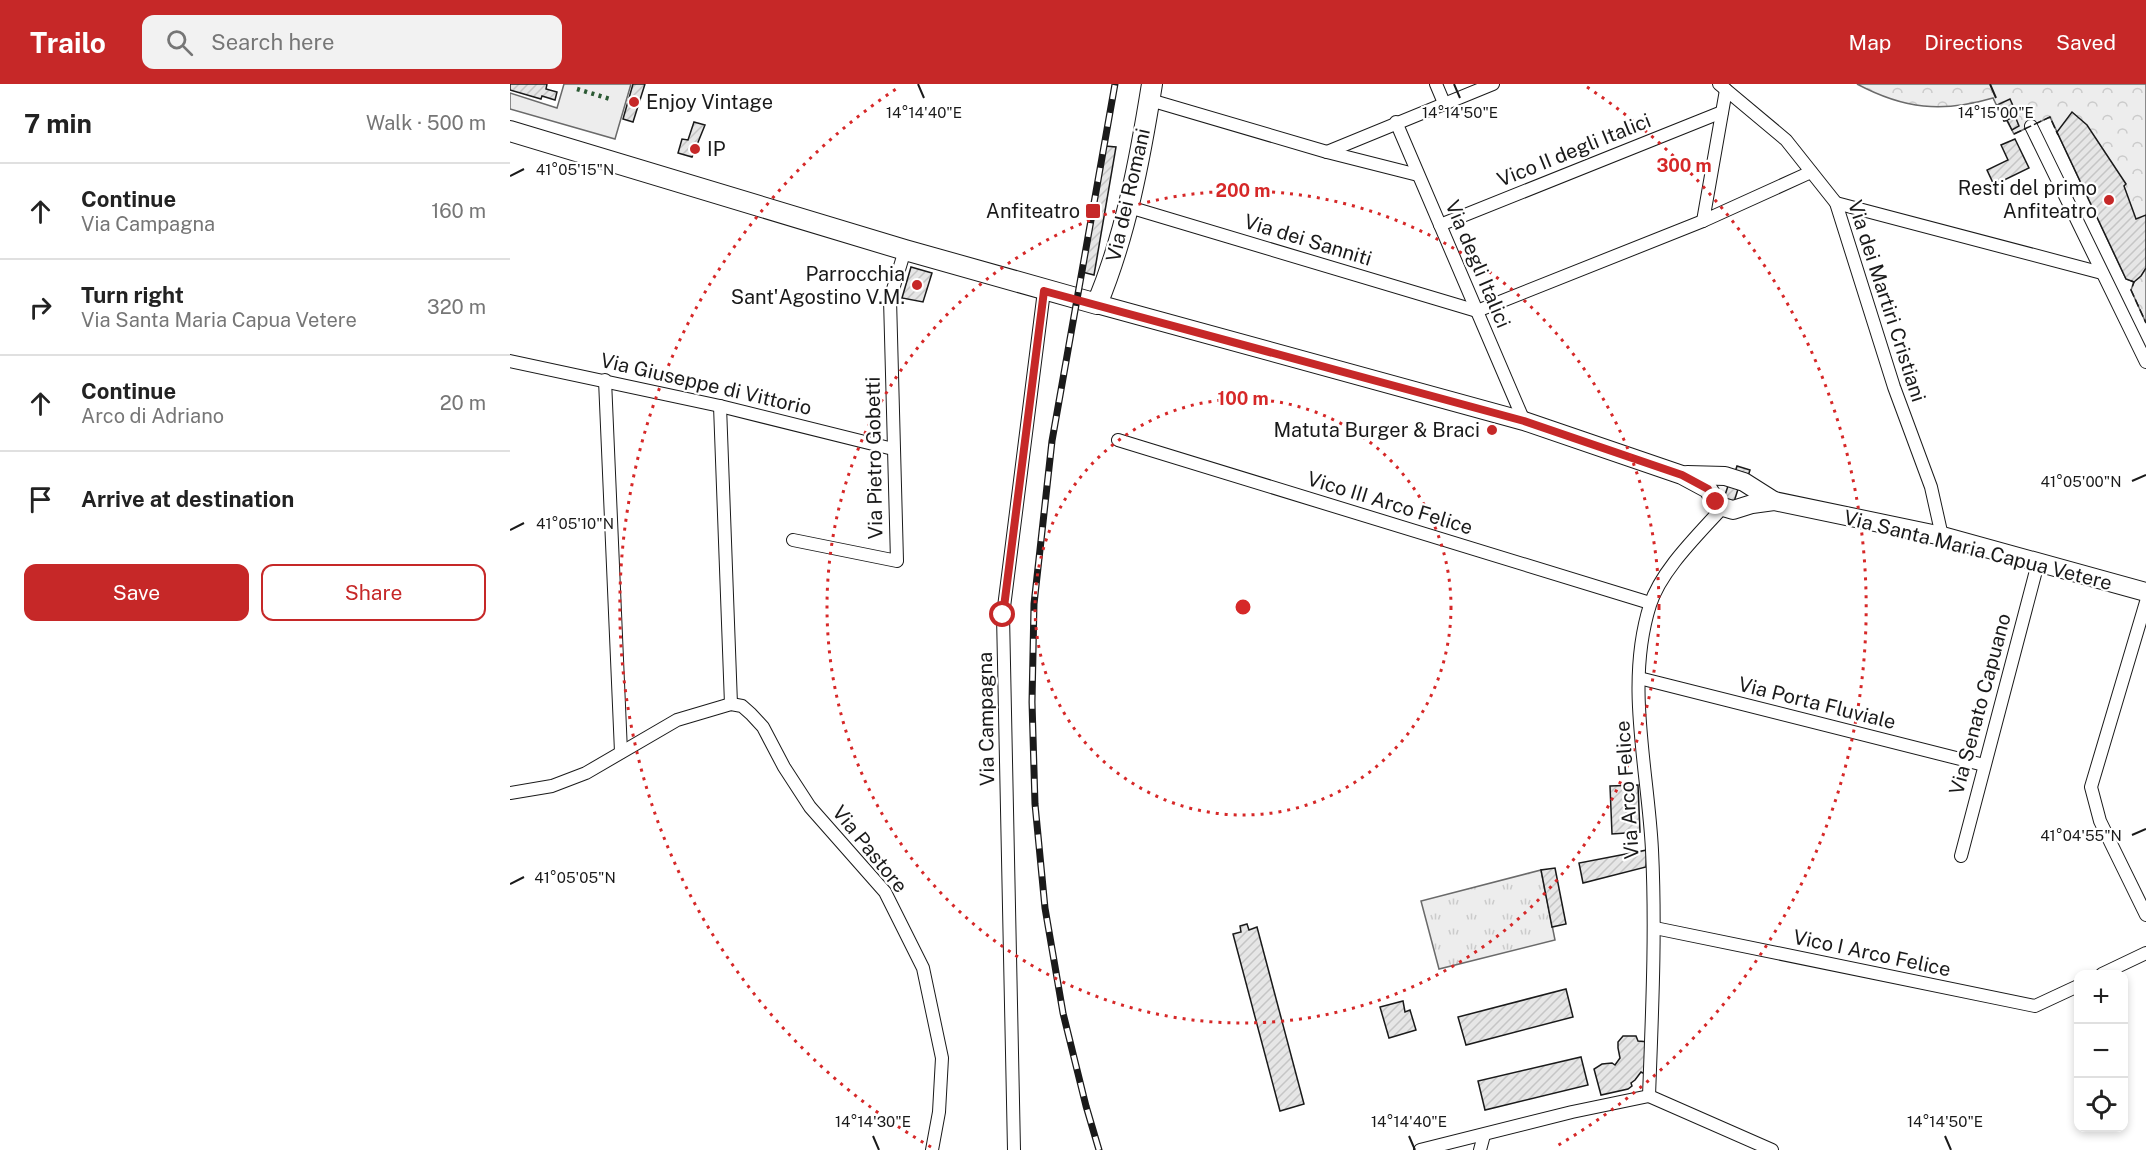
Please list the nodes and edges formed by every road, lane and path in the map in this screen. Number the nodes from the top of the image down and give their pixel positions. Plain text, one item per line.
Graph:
1 (1436, 84) edge
2 (1493, 84) edge
3 (1722, 87) edge
4 (1151, 92) edge
5 (1444, 103) junction
6 (1722, 112) junction
7 (1396, 122) junction
8 (2031, 126) dead end
9 (510, 131) edge
10 (1327, 152) junction
11 (1811, 172) junction
12 (1418, 175) junction
13 (1836, 203) junction
14 (1129, 207) junction
15 (1703, 221) junction
16 (1440, 225) junction
17 (905, 250) junction
18 (2102, 273) junction
19 (1044, 291) junction
20 (1098, 304) junction
21 (1477, 311) junction
22 (510, 361) edge
23 (2146, 362) edge
24 (606, 380) junction
25 (720, 406) junction
26 (1524, 421) junction
27 (1118, 440) dead end
28 (893, 449) junction
29 (1682, 475) junction
30 (1774, 501) junction
31 (1723, 507) junction
32 (1941, 536) junction
33 (793, 540) dead end
34 (2038, 562) junction
35 (2146, 592) edge
36 (2146, 602) edge
37 (1650, 603) junction
38 (1639, 678) junction
39 (731, 704) junction
40 (621, 752) junction
41 (1984, 765) junction
42 (510, 794) edge
43 (1961, 856) dead end
44 (2146, 915) edge
45 (1655, 928) junction
46 (2146, 954) edge
47 (2112, 970) edge
48 (2074, 988) edge
49 (1649, 1096) junction
50 (1484, 1135) junction
51 (932, 1150) edge
52 (1014, 1150) edge
53 (1420, 1150) edge
54 (1480, 1150) edge
55 (1772, 1150) edge

1 - 5 street
2 - 5 street
3 - 6 street
3 - 11 street, Via dei Martiri Cristiani
4 - 10 street
4 - 14 main road, Via dei Romani
5 - 7 street
6 - 15 street
6 - 16 street, Vico II degli Italici
7 - 10 street
7 - 12 street, Via degli Italici
8 - 18 street
9 - 17 main road
10 - 12 street
11 - 13 street, Via dei Martiri Cristiani
11 - 15 street
12 - 16 street, Via degli Italici
13 - 18 street
13 - 32 street, Via dei Martiri Cristiani
14 - 20 main road, Via dei Romani
14 - 21 street, Via dei Sanniti
15 - 21 street
16 - 21 street, Via degli Italici
17 - 19 main road
17 - 28 street, Via Pietro Gobetti
18 - 23 street
19 - 20 main road
19 - 52 street, Via Campagna
20 - 26 main road
21 - 26 street, Via degli Italici
22 - 24 street, Via Giuseppe di Vittorio
24 - 25 street, Via Giuseppe di Vittorio
24 - 40 street
25 - 28 street, Via Giuseppe di Vittorio
25 - 39 street
26 - 29 main road
27 - 37 street, Vico III Arco Felice
28 - 33 street, Via Pietro Gobetti
29 - 30 main road
29 - 31 main road
30 - 31 main road
30 - 32 main road, Via Santa Maria Capua Vetere
31 - 37 street, Via Arco Felice
32 - 34 main road, Via Santa Maria Capua Vetere
34 - 35 main road, Via Santa Maria Capua Vetere
34 - 41 street, Via Senato Capuano
36 - 44 street
37 - 38 street, Via Arco Felice
38 - 41 street, Via Porta Fluviale
38 - 45 street, Via Arco Felice
39 - 40 street
39 - 51 street, Via Pastore
40 - 42 street
41 - 43 street, Via Senato Capuano
45 - 48 street, Vico I Arco Felice
45 - 49 street, Via Arco Felice
46 - 47 street
49 - 50 street
49 - 55 street
50 - 53 street
50 - 54 street

